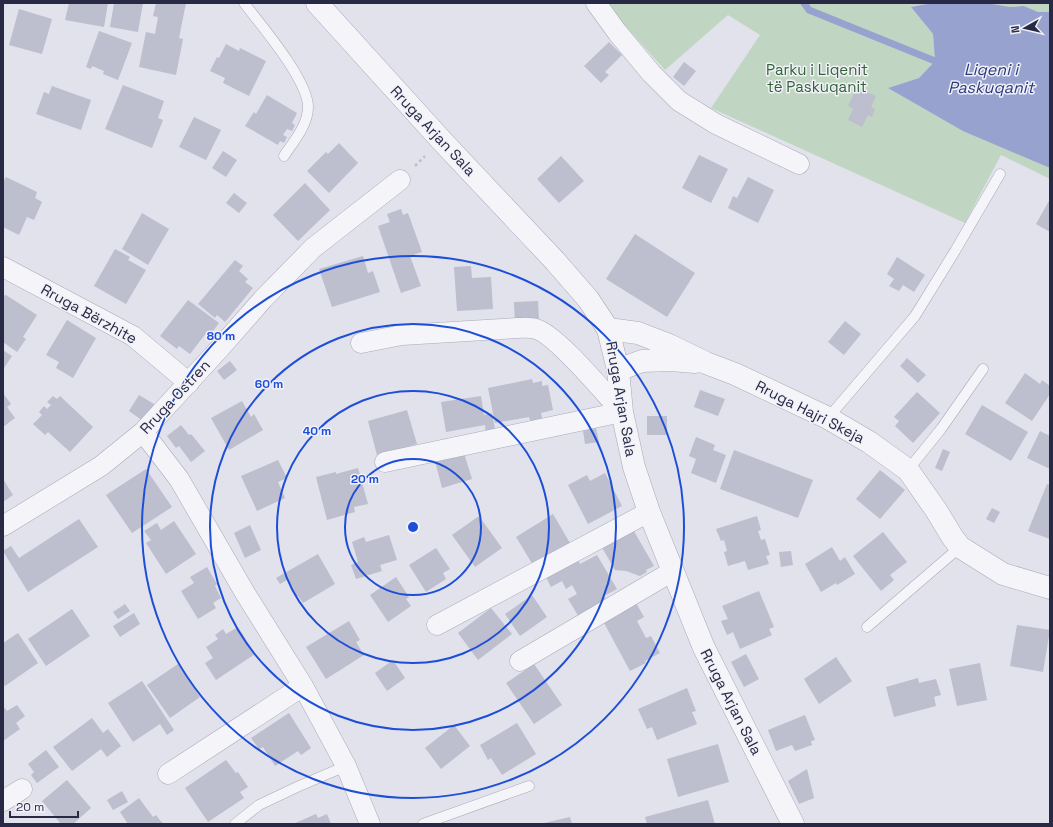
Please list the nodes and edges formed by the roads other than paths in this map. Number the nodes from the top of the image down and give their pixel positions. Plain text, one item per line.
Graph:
1 (244, 3) edge
2 (317, 3) edge
3 (596, 3) edge
4 (284, 156) dead end
5 (799, 164) dead end
6 (1000, 174) dead end
7 (400, 180) road end
8 (3, 266) edge
9 (608, 329) junction
10 (361, 343) dead end
11 (706, 363) junction
12 (983, 369) dead end
13 (618, 370) junction
14 (189, 382) junction
15 (622, 412) junction
16 (828, 418) junction
17 (143, 432) junction
18 (385, 462) dead end
19 (908, 470) junction
20 (649, 512) junction
21 (3, 526) edge
22 (960, 547) junction
23 (673, 571) junction
24 (1050, 588) edge
25 (437, 625) dead end
26 (867, 627) dead end
27 (520, 661) dead end
28 (304, 686) junction
29 (346, 766) junction
30 (168, 774) dead end
31 (529, 786) dead end
32 (22, 789) dead end
33 (3, 801) edge
34 (235, 824) edge
35 (370, 824) edge
36 (423, 824) edge
37 (793, 824) edge

1 - 4 lane
2 - 9 street, Rruga Arjan Sala
3 - 5 street
6 - 16 lane
7 - 14 street, Rruga Ostren
8 - 14 street, Rruga Bërzhite
9 - 11 street, Rruga Hajri Skeja
9 - 13 street, Rruga Arjan Sala
10 - 15 street
11 - 13 street, Rruga Hajri Skeja
11 - 16 street, Rruga Hajri Skeja
12 - 19 lane
13 - 15 street, Rruga Arjan Sala
14 - 17 street, Rruga Ostren
15 - 18 street
15 - 20 street, Rruga Arjan Sala
16 - 19 street, Rruga Hajri Skeja
17 - 21 street, Rruga Ostren
17 - 28 street
19 - 22 street, Rruga Hajri Skeja
20 - 23 street, Rruga Arjan Sala
20 - 25 street
22 - 24 street, Rruga Hajri Skeja
22 - 26 lane
23 - 27 street
23 - 37 street, Rruga Arjan Sala
28 - 29 street
28 - 30 street
29 - 34 lane
29 - 35 street
31 - 36 lane
32 - 33 street

